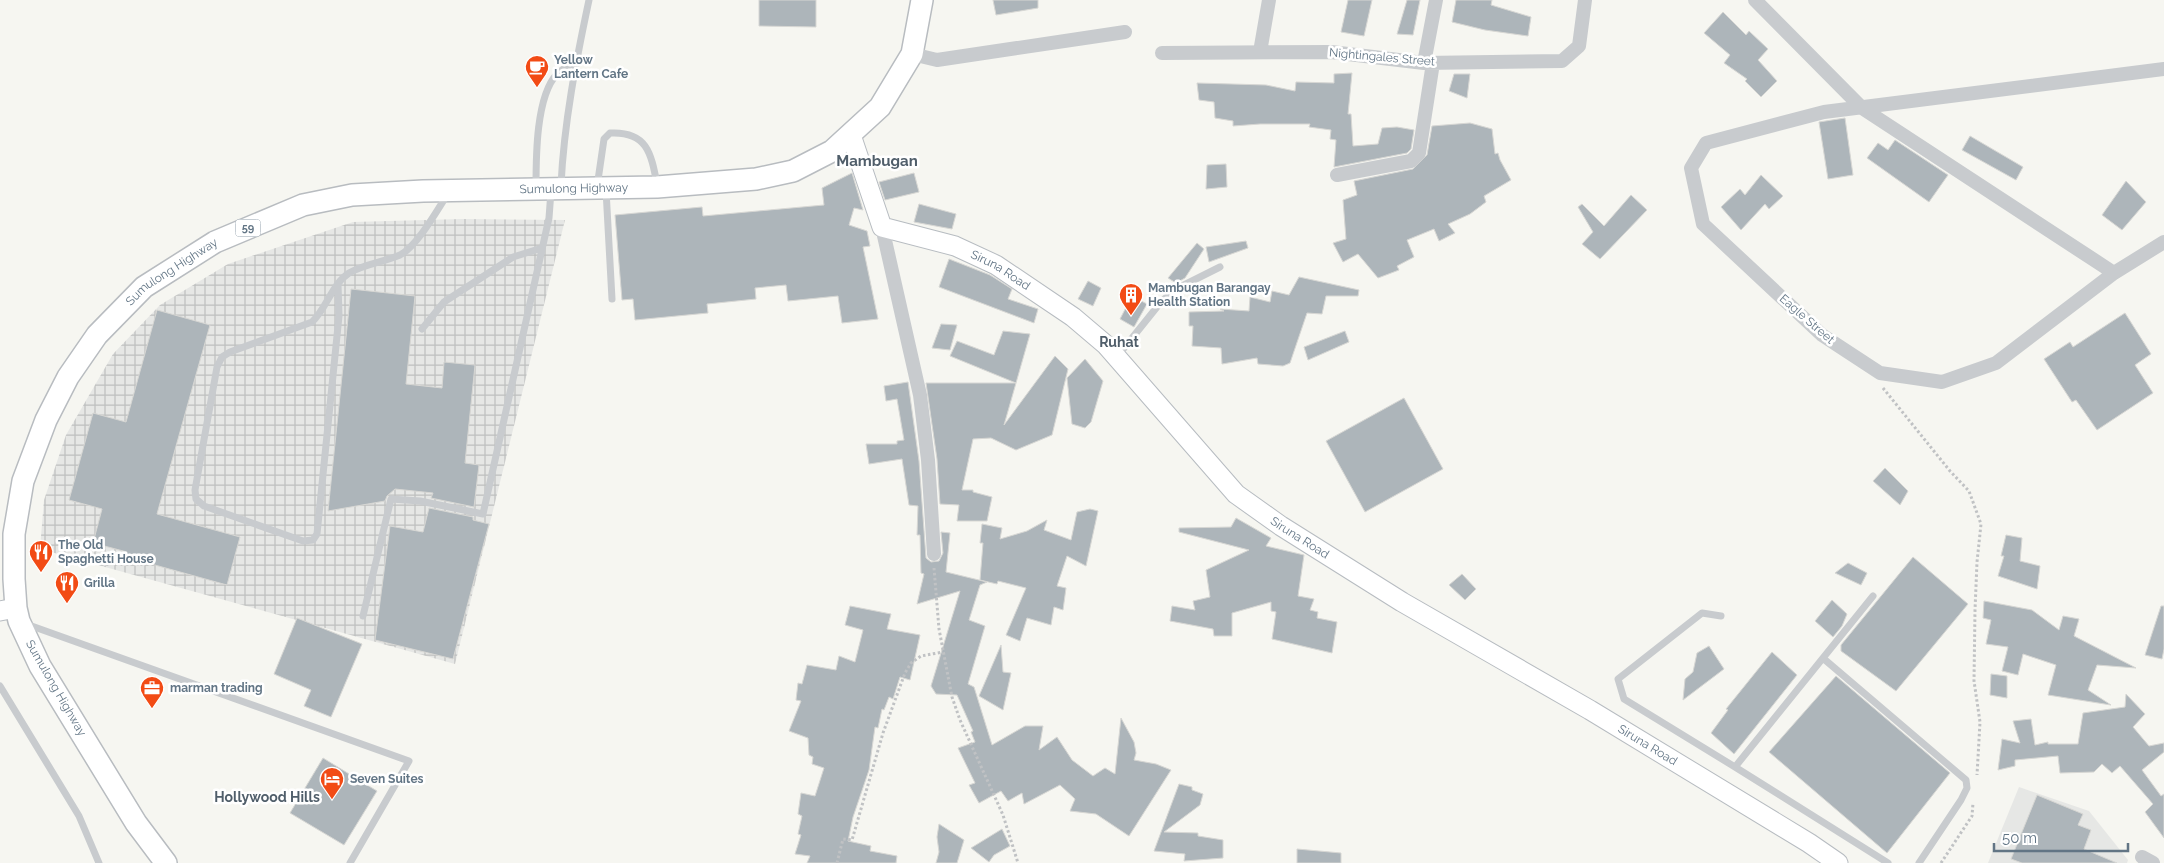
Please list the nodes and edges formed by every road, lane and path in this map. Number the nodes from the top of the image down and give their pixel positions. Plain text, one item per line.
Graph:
1 (589, 0) edge
2 (922, 0) edge
3 (1269, 0) edge
4 (1436, 0) edge
5 (1585, 0) edge
6 (1755, 0) edge
7 (1125, 32) dead end
8 (1260, 52) junction
9 (1162, 53) dead end
10 (912, 54) junction
11 (576, 61) junction
12 (1428, 63) junction
13 (2164, 69) edge
14 (1862, 108) junction
15 (850, 135) junction
16 (1337, 175) dead end
17 (657, 187) junction
18 (549, 188) junction
19 (601, 188) junction
20 (451, 190) junction
21 (882, 226) junction
22 (2164, 242) edge
23 (542, 248) junction
24 (1220, 267) dead end
25 (2114, 273) junction
26 (338, 284) junction
27 (612, 299) dead end
28 (422, 329) dead end
29 (1120, 353) dead end
30 (1873, 368) junction
31 (934, 554) joint
32 (1873, 596) dead end
33 (12, 613) edge
34 (363, 616) dead end
35 (1722, 616) dead end
36 (943, 652) junction
37 (1824, 659) junction
38 (0, 686) edge
39 (1735, 767) junction
40 (1976, 781) dead end
41 (1974, 798) dead end
42 (99, 863) edge
43 (166, 863) edge
44 (350, 863) edge
45 (837, 863) edge
46 (1018, 863) edge
47 (1838, 863) edge
48 (1888, 863) edge
49 (1919, 863) edge
50 (1941, 863) edge

1 - 11 lane
2 - 10 main road, Sumulong Highway / 59
3 - 8 street
4 - 12 street
5 - 12 street, Nightingales Street
6 - 14 street
7 - 10 street
8 - 9 street, Nightingales Street
8 - 12 street, Nightingales Street
10 - 15 main road, Sumulong Highway / 59
11 - 18 lane
11 - 18 lane
12 - 16 street
13 - 14 street, Eagle Street
14 - 25 street
14 - 30 street, Eagle Street
15 - 17 main road, Sumulong Highway / 59
15 - 21 street
17 - 19 main road, Sumulong Highway / 59
17 - 19 lane
18 - 19 main road, Sumulong Highway / 59
18 - 20 main road, Sumulong Highway / 59
18 - 23 lane
19 - 27 lane
20 - 26 lane
20 - 33 main road, Sumulong Highway / 59
21 - 31 street
21 - 47 street, Siruna Road
22 - 25 street, Eagle Street
23 - 28 lane
23 - 34 lane
24 - 29 lane
25 - 30 street, Eagle Street
26 - 26 lane
30 - 40 path
31 - 36 path
32 - 37 lane
33 - 43 main road, Sumulong Highway / 59
33 - 44 lane
35 - 39 lane
36 - 45 path
36 - 46 path
37 - 39 lane
37 - 49 lane
38 - 42 lane
39 - 48 lane
41 - 50 path

